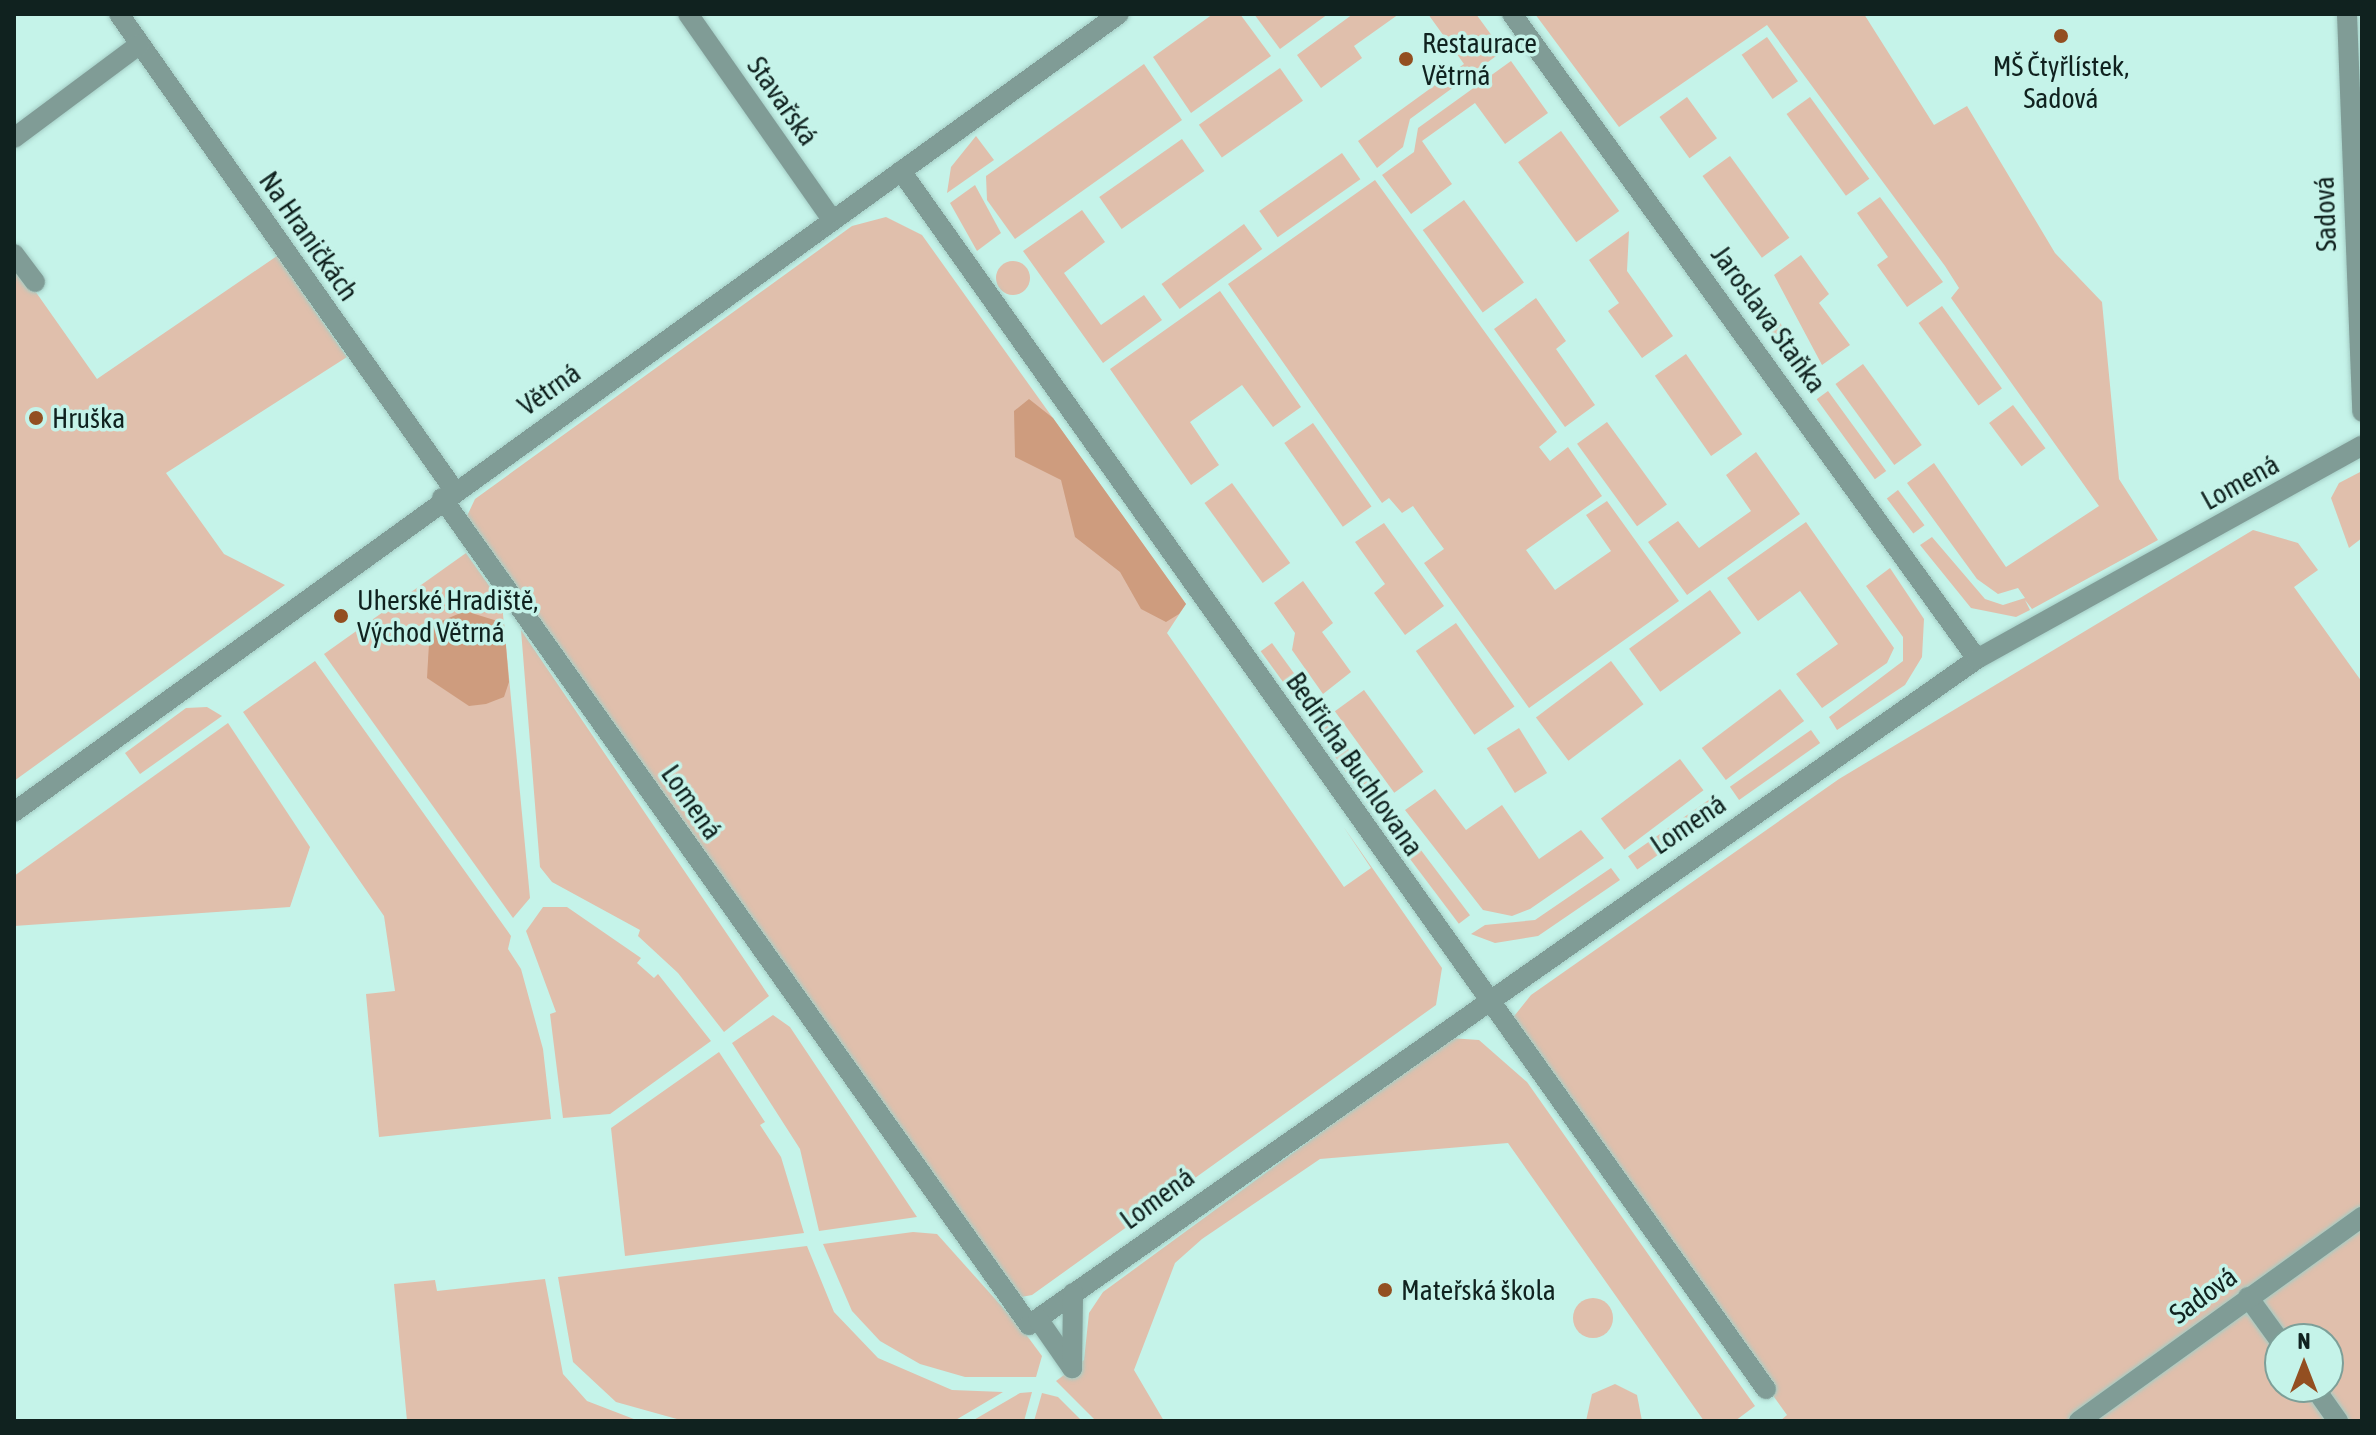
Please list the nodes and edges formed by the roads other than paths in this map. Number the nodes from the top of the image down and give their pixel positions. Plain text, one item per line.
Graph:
1 (119, 14) edge
2 (688, 14) edge
3 (1119, 14) edge
4 (1512, 14) edge
5 (2347, 14) edge
6 (140, 44) junction
7 (14, 138) edge
8 (901, 171) junction
9 (832, 220) junction
10 (14, 254) edge
11 (35, 282) dead end
12 (2362, 412) edge
13 (2362, 446) edge
14 (448, 494) junction
15 (1977, 659) junction
16 (14, 812) edge
17 (1487, 997) junction
18 (2362, 1217) edge
19 (1073, 1293) junction
20 (2248, 1297) junction
21 (1038, 1319) junction
22 (2267, 1323) edge
23 (1766, 1389) dead end
24 (2325, 1403) edge
25 (2079, 1421) edge
26 (2338, 1421) edge

1 - 6 street, Na Hraničkách
2 - 9 street, Stavařská
3 - 8 street, Větrná
4 - 15 street, Jaroslava Staňka
5 - 12 street, Sadová
6 - 7 street
6 - 14 street, Na Hraničkách
8 - 9 street, Větrná
8 - 17 street, Bedřicha Buchlovana
9 - 14 street, Větrná
10 - 11 street
13 - 15 street, Lomená
14 - 16 street, Větrná
14 - 21 street, Lomená
15 - 17 street, Lomená
17 - 19 street, Lomená
17 - 23 street, Bedřicha Buchlovana
18 - 20 street, Sadová
19 - 21 street, Lomená
19 - 21 street, Lomená
20 - 22 street
20 - 25 street, Sadová
24 - 26 street

